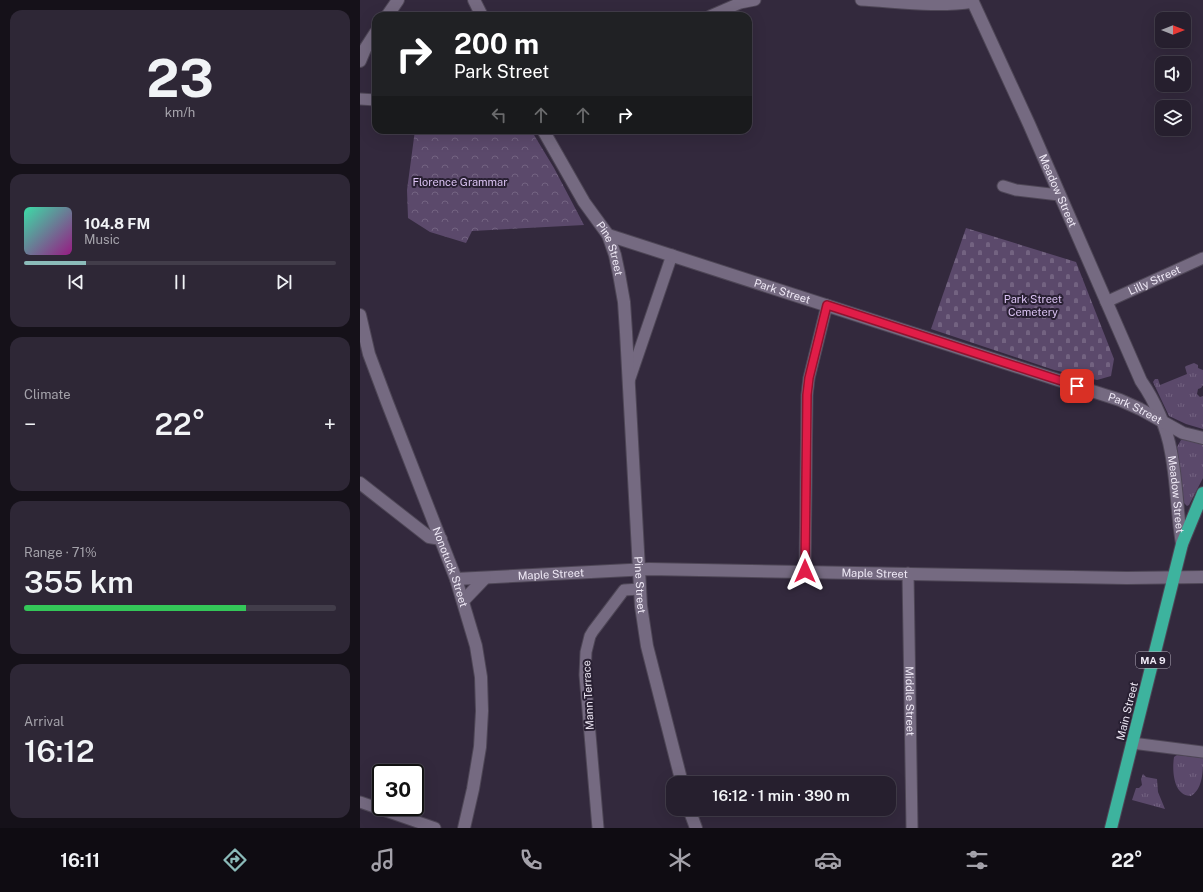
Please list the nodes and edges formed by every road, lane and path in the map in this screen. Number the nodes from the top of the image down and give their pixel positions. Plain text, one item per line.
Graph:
1 (398, 0) edge
2 (474, 0) edge
3 (754, 0) edge
4 (860, 0) edge
5 (973, 1) edge
6 (389, 12) edge
7 (480, 12) edge
8 (719, 12) edge
9 (372, 39) edge
10 (360, 61) edge
11 (360, 99) edge
12 (372, 100) edge
13 (545, 134) edge
14 (1003, 186) dead end
15 (1059, 195) junction
16 (608, 235) junction
17 (672, 255) junction
18 (1203, 258) edge
19 (1106, 302) junction
20 (827, 305) junction
21 (360, 315) edge
22 (1141, 381) junction
23 (629, 382) junction
24 (1137, 407) junction
25 (1162, 421) junction
26 (1203, 438) edge
27 (360, 483) edge
28 (1203, 493) edge
29 (441, 539) junction
30 (1182, 544) junction
31 (640, 569) junction
32 (805, 571) junction
33 (908, 573) junction
34 (1174, 577) junction
35 (1203, 577) edge
36 (485, 578) junction
37 (456, 579) junction
38 (640, 589) junction
39 (463, 601) junction
40 (1132, 743) junction
41 (1203, 752) edge
42 (680, 776) edge
43 (360, 802) edge
44 (692, 816) edge
45 (435, 828) edge
46 (464, 828) edge
47 (598, 828) edge
48 (696, 828) edge
49 (912, 828) edge
50 (1111, 828) edge

1 - 6 main road
2 - 7 main road
3 - 8 street
4 - 5 street
5 - 15 main road, Meadow Street
9 - 10 main road
11 - 12 street
13 - 16 main road, Pine Street
14 - 15 street
15 - 19 main road, Meadow Street
16 - 17 main road, Park Street
16 - 23 main road, Pine Street
17 - 20 main road, Park Street
17 - 23 street, Pine Street
18 - 19 street, Lilly Street
19 - 22 main road, Meadow Street
20 - 24 main road, Park Street
20 - 32 street
21 - 29 main road, Nonotuck Street
22 - 24 main road
22 - 25 main road, Meadow Street
23 - 31 main road, Pine Street
24 - 25 main road, Park Street
25 - 26 main road, Park Street
25 - 30 main road, Meadow Street
27 - 29 main road
28 - 30 highway, MA 9
29 - 37 main road, Nonotuck Street
30 - 34 highway, MA 9
31 - 32 main road, Maple Street
31 - 36 main road, Maple Street
31 - 38 main road, Pine Street
32 - 33 main road, Maple Street
33 - 34 main road, Maple Street
33 - 49 street, Middle Street
34 - 35 main road, Maple Street
34 - 40 highway, Main Street / MA 9
36 - 37 main road, Maple Street
36 - 39 main road
37 - 39 main road, Nonotuck Street
38 - 42 main road, Pine Street
38 - 47 street, Mann Terrace
39 - 46 main road, Nonotuck Street
40 - 41 street
40 - 50 highway, Main Street / MA 9
43 - 45 street
44 - 48 main road

